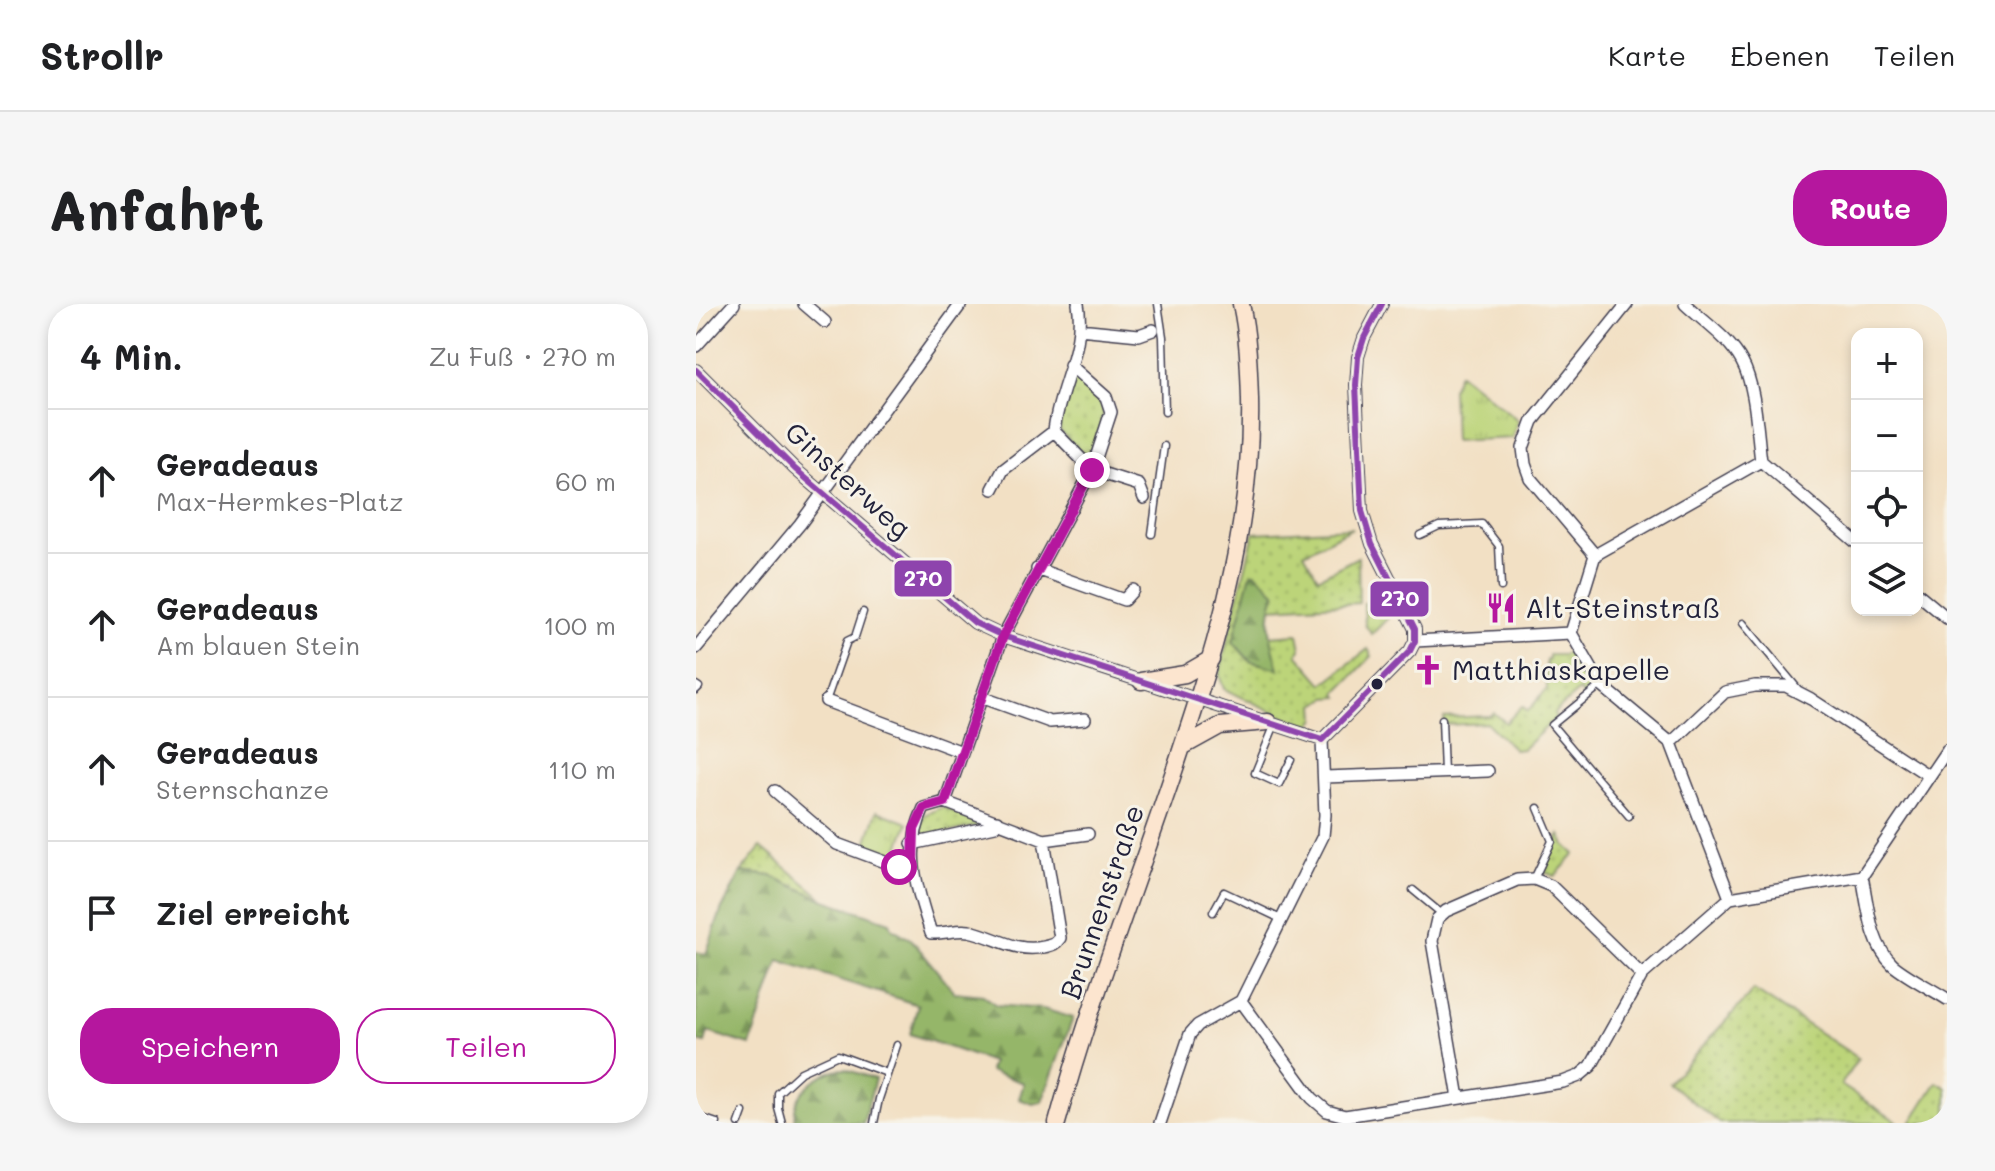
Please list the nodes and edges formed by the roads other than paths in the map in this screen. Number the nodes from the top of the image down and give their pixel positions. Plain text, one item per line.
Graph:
1 (734, 304) edge
2 (804, 304) edge
3 (961, 304) edge
4 (1078, 304) edge
5 (1158, 304) edge
6 (1241, 304) edge
7 (1382, 304) edge
8 (1627, 304) edge
9 (1685, 304) edge
10 (825, 322) dead end
11 (1157, 328) junction
12 (1079, 329) junction
13 (696, 346) edge
14 (1070, 365) junction
15 (696, 370) edge
16 (1165, 412) dead end
17 (1054, 431) junction
18 (1164, 446) dead end
19 (1761, 461) junction
20 (1092, 470) junction
21 (993, 489) dead end
22 (823, 494) junction
23 (1144, 498) joint
24 (1157, 501) junction
25 (1152, 534) dead end
26 (1420, 535) dead end
27 (1851, 538) edge
28 (1595, 555) junction
29 (1037, 569) junction
30 (1501, 587) dead end
31 (1133, 590) dead end
32 (1923, 598) edge
33 (863, 612) dead end
34 (1947, 618) edge
35 (1743, 623) dead end
36 (1571, 633) junction
37 (1003, 636) junction
38 (1415, 641) junction
39 (696, 648) edge
40 (1211, 659) junction
41 (1141, 681) junction
42 (1601, 685) junction
43 (1799, 691) junction
44 (981, 697) junction
45 (1198, 699) junction
46 (826, 701) joint
47 (1085, 719) dead end
48 (1442, 719) dead end
49 (1271, 723) junction
50 (1322, 740) junction
51 (1671, 743) junction
52 (1182, 747) junction
53 (1947, 750) edge
54 (962, 752) junction
55 (1291, 760) dead end
56 (1943, 765) edge
57 (1488, 771) dead end
58 (1444, 773) junction
59 (1929, 776) junction
60 (1325, 777) junction
61 (775, 791) dead end
62 (945, 802) junction
63 (1538, 808) dead end
64 (1629, 816) dead end
65 (997, 821) junction
66 (1088, 834) dead end
67 (1044, 840) junction
68 (912, 844) junction
69 (913, 864) junction
70 (1862, 876) junction
71 (1534, 879) junction
72 (1413, 890) dead end
73 (1730, 898) junction
74 (1213, 912) dead end
75 (1442, 914) junction
76 (1283, 920) junction
77 (1642, 975) junction
78 (1947, 999) edge
79 (1241, 1001) junction
80 (897, 1045) dead end
81 (887, 1073) junction
82 (1459, 1098) junction
83 (743, 1112) dead end
84 (696, 1116) edge
85 (717, 1123) edge
86 (739, 1123) edge
87 (782, 1123) edge
88 (874, 1123) edge
89 (1057, 1123) edge
90 (1160, 1123) edge

1 - 13 street
2 - 10 street
3 - 22 street
4 - 12 street
5 - 11 lane
6 - 40 main road, Brunnenstraße
7 - 38 street
8 - 28 street
9 - 19 street
11 - 12 street
11 - 16 lane
12 - 14 street
14 - 17 street
14 - 20 street
15 - 22 street, Ginsterweg
17 - 20 street
17 - 21 street
18 - 24 lane
19 - 27 street
19 - 28 street
20 - 23 street
20 - 29 street
22 - 37 street, Ginsterweg
22 - 39 street
23 - 24 lane
24 - 25 lane
26 - 30 lane
28 - 36 street
29 - 31 street
29 - 37 street
32 - 34 street
33 - 46 lane
35 - 43 lane
36 - 38 street
36 - 42 street
37 - 41 street, Ginsterweg
37 - 44 street
38 - 50 street
40 - 41 main road
40 - 45 main road, Brunnenstraße
41 - 45 street, Ginsterweg
42 - 51 street
42 - 64 lane
43 - 51 street
43 - 59 street
44 - 47 street
44 - 54 street
45 - 49 street, Ginsterweg
45 - 52 main road, Brunnenstraße
46 - 54 street
48 - 58 lane
49 - 50 street, Ginsterweg
49 - 52 main road
49 - 55 lane
50 - 60 street
51 - 73 street
52 - 89 main road, Brunnenstraße
53 - 56 street
54 - 62 street
56 - 59 street
57 - 58 street
58 - 60 street
59 - 70 street
60 - 76 street
61 - 69 street
62 - 65 street
62 - 68 street
63 - 71 lane
65 - 67 street
65 - 68 street
66 - 67 street
67 - 69 street
68 - 69 street
70 - 73 street
70 - 78 street
71 - 75 street
71 - 77 street
72 - 75 lane
73 - 77 street
74 - 76 lane
75 - 82 street
76 - 79 street
77 - 82 street
79 - 82 street
79 - 90 street
80 - 81 lane
81 - 87 lane
81 - 88 lane
83 - 86 lane
84 - 85 lane

